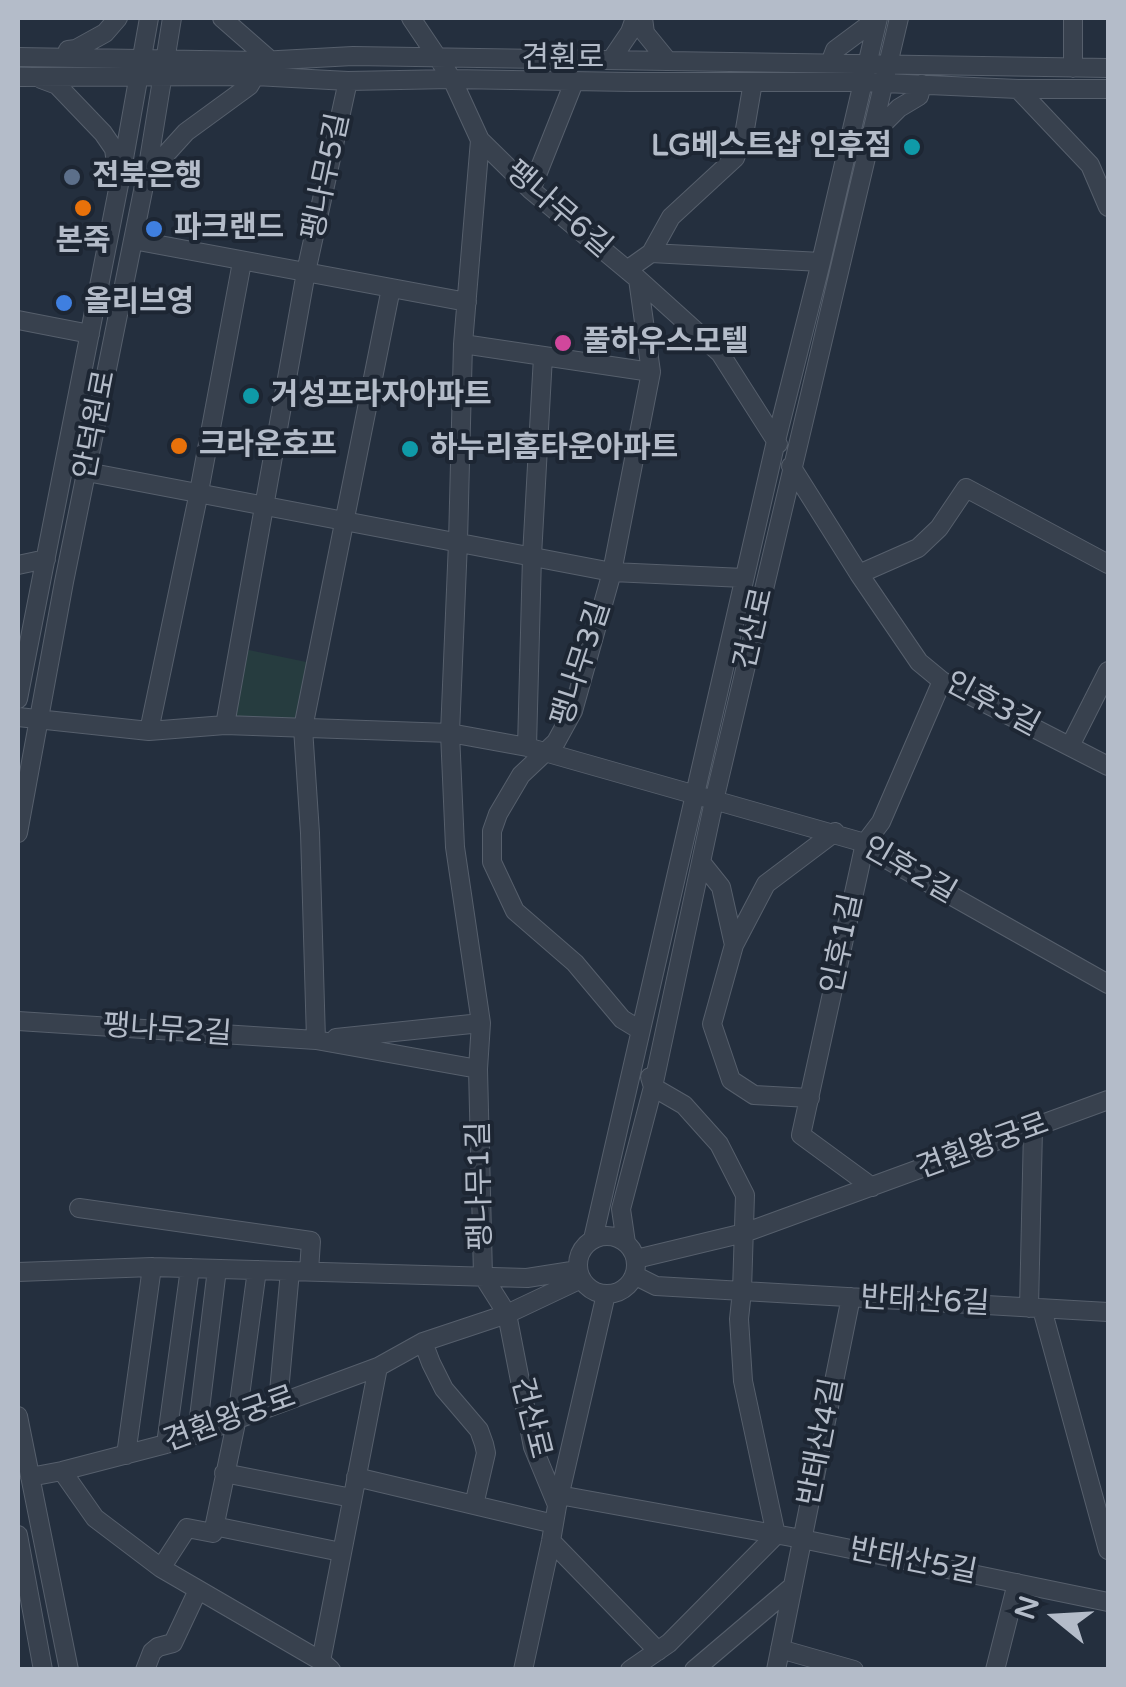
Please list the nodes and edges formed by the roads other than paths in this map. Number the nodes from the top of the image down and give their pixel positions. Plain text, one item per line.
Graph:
1 (118, 18) edge
2 (149, 18) edge
3 (172, 18) edge
4 (222, 18) edge
5 (411, 18) edge
6 (878, 18) edge
7 (899, 18) edge
8 (1073, 18) edge
9 (638, 24) edge
10 (18, 58) edge
11 (68, 58) junction
12 (438, 58) junction
13 (270, 60) junction
14 (611, 60) junction
15 (667, 60) junction
16 (830, 63) junction
17 (888, 64) junction
18 (140, 68) junction
19 (165, 68) junction
20 (1073, 68) junction
21 (1108, 68) edge
22 (864, 73) junction
23 (255, 76) junction
24 (27, 77) edge
25 (452, 80) junction
26 (348, 81) junction
27 (574, 82) junction
28 (753, 82) junction
29 (883, 83) junction
30 (922, 84) junction
31 (1018, 89) junction
32 (1108, 89) edge
33 (874, 120) junction
34 (480, 140) junction
35 (124, 164) junction
36 (1099, 165) edge
37 (148, 166) junction
38 (531, 190) junction
39 (1108, 207) edge
40 (133, 240) junction
41 (652, 253) junction
42 (242, 262) junction
43 (822, 262) junction
44 (306, 272) junction
45 (632, 275) junction
46 (392, 288) junction
47 (467, 302) junction
48 (18, 320) edge
49 (90, 334) junction
50 (464, 344) junction
51 (543, 356) junction
52 (650, 372) junction
53 (776, 441) junction
54 (793, 468) junction
55 (87, 472) junction
56 (199, 492) junction
57 (264, 505) junction
58 (345, 520) junction
59 (458, 542) junction
60 (532, 556) junction
61 (46, 559) junction
62 (1108, 564) edge
63 (18, 565) edge
64 (612, 572) junction
65 (859, 574) junction
66 (744, 578) junction
67 (1108, 671) edge
68 (942, 681) junction
69 (18, 699) edge
70 (18, 717) edge
71 (38, 720) junction
72 (226, 726) junction
73 (303, 728) junction
74 (149, 731) junction
75 (450, 734) junction
76 (1070, 746) junction
77 (536, 750) junction
78 (1108, 766) edge
79 (694, 795) junction
80 (714, 800) junction
81 (835, 832) junction
82 (18, 833) edge
83 (864, 842) junction
84 (701, 862) junction
85 (734, 945) junction
86 (1108, 984) edge
87 (18, 1020) edge
88 (481, 1023) junction
89 (639, 1038) junction
90 (316, 1040) junction
91 (478, 1069) junction
92 (653, 1087) junction
93 (810, 1098) junction
94 (1108, 1100) edge
95 (1033, 1130) junction
96 (872, 1187) junction
97 (79, 1208) dead end
98 (744, 1234) junction
99 (593, 1238) junction
100 (632, 1259) junction
101 (152, 1268) junction
102 (190, 1268) junction
103 (217, 1269) junction
104 (256, 1270) junction
105 (299, 1271) junction
106 (18, 1272) edge
107 (579, 1274) junction
108 (483, 1276) junction
109 (742, 1291) junction
110 (606, 1294) junction
111 (851, 1298) junction
112 (1036, 1308) junction
113 (1108, 1312) edge
114 (507, 1314) junction
115 (423, 1342) junction
116 (378, 1367) junction
117 (278, 1403) junction
118 (18, 1416) edge
119 (237, 1418) junction
120 (197, 1434) junction
121 (166, 1444) junction
122 (126, 1455) junction
123 (62, 1471) junction
124 (224, 1473) junction
125 (30, 1477) junction
126 (356, 1477) junction
127 (352, 1498) junction
128 (474, 1505) junction
129 (556, 1516) junction
130 (214, 1526) junction
131 (776, 1535) junction
132 (18, 1536) edge
133 (802, 1540) junction
134 (1108, 1550) edge
135 (341, 1552) junction
136 (161, 1568) junction
137 (1018, 1583) junction
138 (793, 1586) junction
139 (198, 1590) junction
140 (1108, 1602) edge
141 (780, 1649) junction
142 (658, 1651) junction
143 (326, 1665) edge
144 (44, 1670) edge
145 (69, 1670) edge
146 (145, 1670) edge
147 (523, 1670) edge
148 (630, 1670) edge
149 (694, 1670) edge
150 (776, 1670) edge
151 (854, 1670) edge
152 (996, 1670) edge

1 - 11 street
2 - 18 street, 안덕원로
3 - 19 street, 안덕원로
4 - 13 street
5 - 12 street, 팽나무6길
6 - 16 street
6 - 22 street, 건산로
7 - 17 street, 건산로
8 - 20 street
9 - 14 street
9 - 15 street
10 - 11 street, 견훤로
11 - 18 street, 견훤로
12 - 13 street, 견훤로
12 - 14 street, 견훤로
12 - 25 street, 팽나무6길
13 - 19 street, 견훤로
14 - 15 street, 견훤로
15 - 16 street, 견훤로
16 - 22 street, 견훤로
17 - 20 street, 견훤로
17 - 22 street, 견훤로
17 - 29 street, 건산로
18 - 19 street, 견훤로
18 - 24 street, 견훤로
18 - 35 street, 안덕원로
19 - 23 street, 견훤로
19 - 37 street, 안덕원로
20 - 21 street, 견훤로
22 - 28 street, 견훤로
22 - 29 street, 견훤로
22 - 43 street, 건산로
23 - 26 street, 견훤로
23 - 37 street
24 - 35 street
25 - 26 street, 견훤로
25 - 27 street, 견훤로
25 - 34 street, 팽나무6길
26 - 44 street, 팽나무5길
27 - 28 street, 견훤로
27 - 38 street, 견훤로
28 - 41 street
29 - 30 street, 견훤로
29 - 33 street, 건산로
30 - 31 street, 견훤로
30 - 33 street
31 - 32 street, 견훤로
31 - 36 street
33 - 54 street, 건산로
34 - 38 street, 팽나무6길
34 - 47 street, 팽나무6길
35 - 49 street, 안덕원로
36 - 39 street
37 - 40 street, 안덕원로
38 - 45 street, 팽나무6길
40 - 42 street, 팽나무5길
40 - 55 street, 안덕원로
41 - 43 street
41 - 45 street
42 - 44 street, 팽나무5길
42 - 56 street
43 - 53 street, 건산로
44 - 46 street, 팽나무5길
44 - 57 street, 팽나무5길
45 - 52 street, 팽나무6길
45 - 53 street, 팽나무6길
46 - 47 street, 팽나무5길
46 - 58 street
47 - 50 street, 팽나무6길
48 - 49 street
49 - 61 street, 안덕원로
50 - 51 street
50 - 59 street, 팽나무6길
51 - 52 street
51 - 60 street
52 - 64 street, 팽나무6길
53 - 54 street, 인후3길
53 - 66 street, 건산로
54 - 65 street, 인후3길
54 - 80 street, 건산로
55 - 56 street
55 - 71 street, 안덕원로
56 - 57 street
56 - 74 street
57 - 58 street
57 - 72 street, 팽나무5길
58 - 59 street
58 - 73 street
59 - 60 street
59 - 75 street, 팽나무6길
60 - 64 street
60 - 77 street
61 - 63 street
61 - 69 street, 안덕원로
62 - 65 street
64 - 66 street
64 - 77 street, 팽나무3길
65 - 68 street, 인후3길
66 - 79 street, 건산로
67 - 76 street
68 - 76 street, 인후3길
68 - 83 street, 인후1길
70 - 71 street, 팽나무3길
71 - 74 street, 팽나무3길
71 - 82 street, 안덕원로
72 - 73 street, 팽나무3길
72 - 74 street, 팽나무3길
73 - 75 street, 팽나무3길
73 - 90 street
75 - 77 street, 팽나무3길
75 - 88 street
76 - 78 street, 인후3길
77 - 79 street, 팽나무3길
77 - 89 street
79 - 80 street, 인후2길
79 - 89 street, 건산로
80 - 81 street, 인후2길
80 - 84 street, 건산로
81 - 83 street, 인후2길
81 - 85 street
83 - 86 street, 인후2길
83 - 93 street, 인후1길
84 - 85 street
84 - 92 street, 건산로
85 - 93 street
87 - 90 street, 팽나무2길
88 - 90 street, 팽나무2길
88 - 91 street, 팽나무1길
89 - 92 street
89 - 99 street, 건산로
90 - 91 street, 팽나무2길
91 - 108 street, 팽나무1길
92 - 98 street
92 - 100 street, 건산로
93 - 96 street, 인후1길
94 - 95 street, 견훤왕궁로
95 - 96 street, 견훤왕궁로
95 - 112 street
96 - 98 street, 견훤왕궁로
97 - 105 street
98 - 100 street, 견훤왕궁로
98 - 109 street
99 - 100 street
99 - 107 street, 건산로
100 - 109 street, 반태산6길
100 - 110 street
101 - 102 street, 팽나무1길
101 - 106 street, 팽나무1길
101 - 122 street
102 - 103 street, 팽나무1길
102 - 121 street
103 - 104 street, 팽나무1길
103 - 120 street
104 - 105 street, 팽나무1길
104 - 119 street
105 - 108 street, 팽나무1길
105 - 117 street
107 - 108 street
107 - 110 street
107 - 114 street, 견훤왕궁로
108 - 114 street, 건산로
109 - 111 street, 반태산6길
109 - 131 street
110 - 129 street, 건산로
111 - 112 street, 반태산6길
111 - 133 street, 반태산4길
112 - 113 street, 반태산6길
112 - 134 street
114 - 115 street, 견훤왕궁로
114 - 129 street, 건산로
115 - 116 street, 견훤왕궁로
115 - 128 street
116 - 117 street, 견훤왕궁로
116 - 126 street
117 - 119 street, 견훤왕궁로
118 - 125 street
119 - 120 street, 견훤왕궁로
119 - 124 street
120 - 121 street, 견훤왕궁로
121 - 122 street, 견훤왕궁로
122 - 123 street, 견훤왕궁로
123 - 125 street, 견훤왕궁로
123 - 136 street
124 - 127 street
124 - 130 street
125 - 145 street
126 - 127 street
126 - 128 street, 반태산5길
127 - 135 street
128 - 129 street, 반태산5길
129 - 131 street, 반태산5길
129 - 142 street, 건산로
129 - 147 street, 건산로
130 - 135 street
130 - 136 street
131 - 133 street, 반태산5길
131 - 142 street
132 - 144 street
133 - 137 street, 반태산5길
133 - 138 street, 반태산4길
135 - 143 street
136 - 139 street
137 - 140 street, 반태산5길
137 - 152 street
138 - 141 street, 반태산4길
138 - 149 street
139 - 143 street
139 - 146 street
141 - 150 street, 반태산4길
141 - 151 street
142 - 148 street

